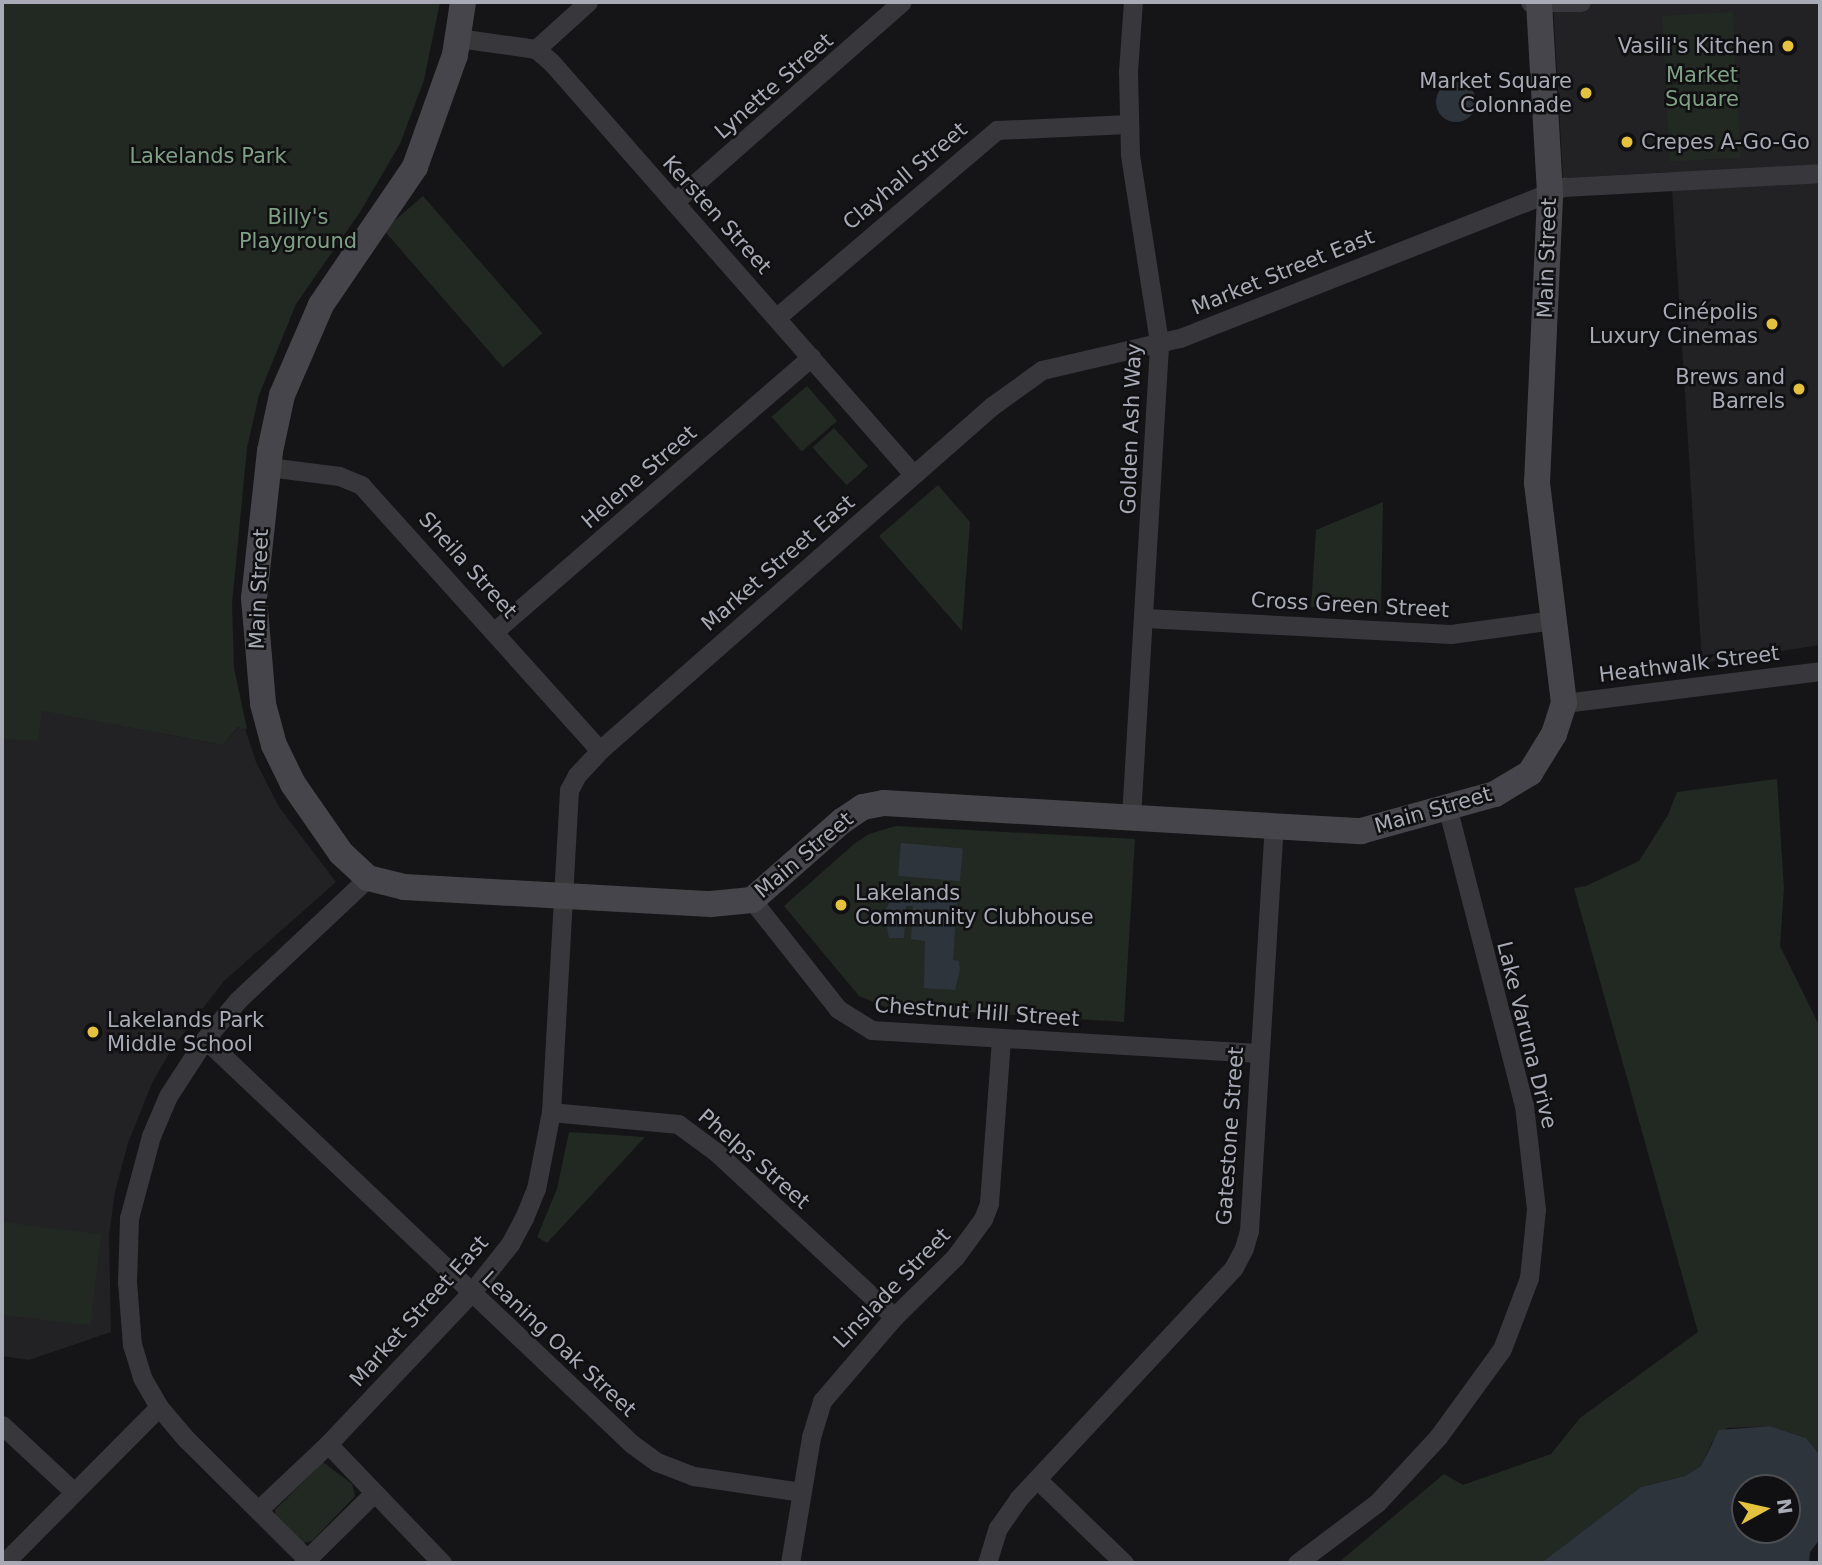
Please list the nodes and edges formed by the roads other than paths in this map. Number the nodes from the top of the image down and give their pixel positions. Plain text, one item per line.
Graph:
1 (463, 2) edge
2 (588, 2) edge
3 (902, 2) edge
4 (1133, 2) edge
5 (1581, 2) edge
6 (1536, 3) edge
7 (458, 38) junction
8 (536, 49) junction
9 (1128, 124) junction
10 (1820, 173) edge
11 (1550, 193) junction
12 (674, 202) junction
13 (777, 317) junction
14 (1159, 341) junction
15 (811, 357) junction
16 (268, 467) junction
17 (913, 474) junction
18 (1145, 618) junction
19 (1552, 620) junction
20 (496, 630) junction
21 (1820, 671) edge
22 (1564, 703) junction
23 (600, 750) junction
24 (1448, 809) junction
25 (1131, 817) junction
26 (1274, 827) junction
27 (368, 878) junction
28 (562, 894) junction
29 (752, 900) junction
30 (1001, 1038) junction
31 (205, 1039) junction
32 (1258, 1053) junction
33 (551, 1112) junction
34 (471, 1293) junction
35 (894, 1317) junction
36 (159, 1407) junction
37 (2, 1424) edge
38 (328, 1444) junction
39 (1038, 1480) junction
40 (72, 1490) junction
41 (801, 1492) junction
42 (374, 1493) junction
43 (258, 1510) junction
44 (305, 1561) edge
45 (4, 1563) edge
46 (442, 1563) edge
47 (790, 1563) edge
48 (987, 1563) edge
49 (1124, 1563) edge
50 (1297, 1563) edge

1 - 7 street, Main Street
2 - 8 street
3 - 12 street, Lynette Street
4 - 9 street, Golden Ash Way
5 - 6 street
6 - 11 street, Main Street
7 - 8 street
7 - 16 street, Main Street
8 - 12 street, Kersten Street
9 - 13 street, Clayhall Street
9 - 14 street, Golden Ash Way
10 - 11 street, Market Street East
11 - 14 street, Market Street East
11 - 19 street, Main Street
12 - 13 street, Kersten Street
13 - 15 street, Kersten Street
14 - 17 street, Market Street East
14 - 18 street, Golden Ash Way
15 - 17 street, Kersten Street
15 - 20 street, Helene Street
16 - 20 street, Sheila Street
16 - 27 street, Main Street
17 - 23 street, Market Street East
18 - 19 street, Cross Green Street
18 - 25 street, Golden Ash Way
19 - 22 street, Main Street
20 - 23 street, Sheila Street
21 - 22 street, Heathwalk Street
22 - 24 street, Main Street
23 - 28 street, Market Street East
24 - 26 street, Main Street
24 - 50 street, Lake Varuna Drive
25 - 26 street, Main Street
25 - 29 street, Main Street
26 - 32 street, Gatestone Street
27 - 28 street, Main Street
27 - 31 street
28 - 29 street, Main Street
28 - 33 street, Market Street East
29 - 30 street, Chestnut Hill Street
30 - 32 street, Chestnut Hill Street
30 - 35 street, Linslade Street
31 - 34 street, Leaning Oak Street
31 - 36 street
32 - 39 street, Gatestone Street
33 - 34 street, Market Street East
33 - 35 street, Phelps Street
34 - 38 street, Market Street East
34 - 41 street, Leaning Oak Street
35 - 41 street, Linslade Street
36 - 40 street
36 - 43 street
37 - 40 street
38 - 42 street
38 - 43 street, Market Street East
39 - 48 street, Gatestone Street
39 - 49 street
40 - 45 street
41 - 47 street, Linslade Street
42 - 44 street
42 - 46 street
43 - 44 street

